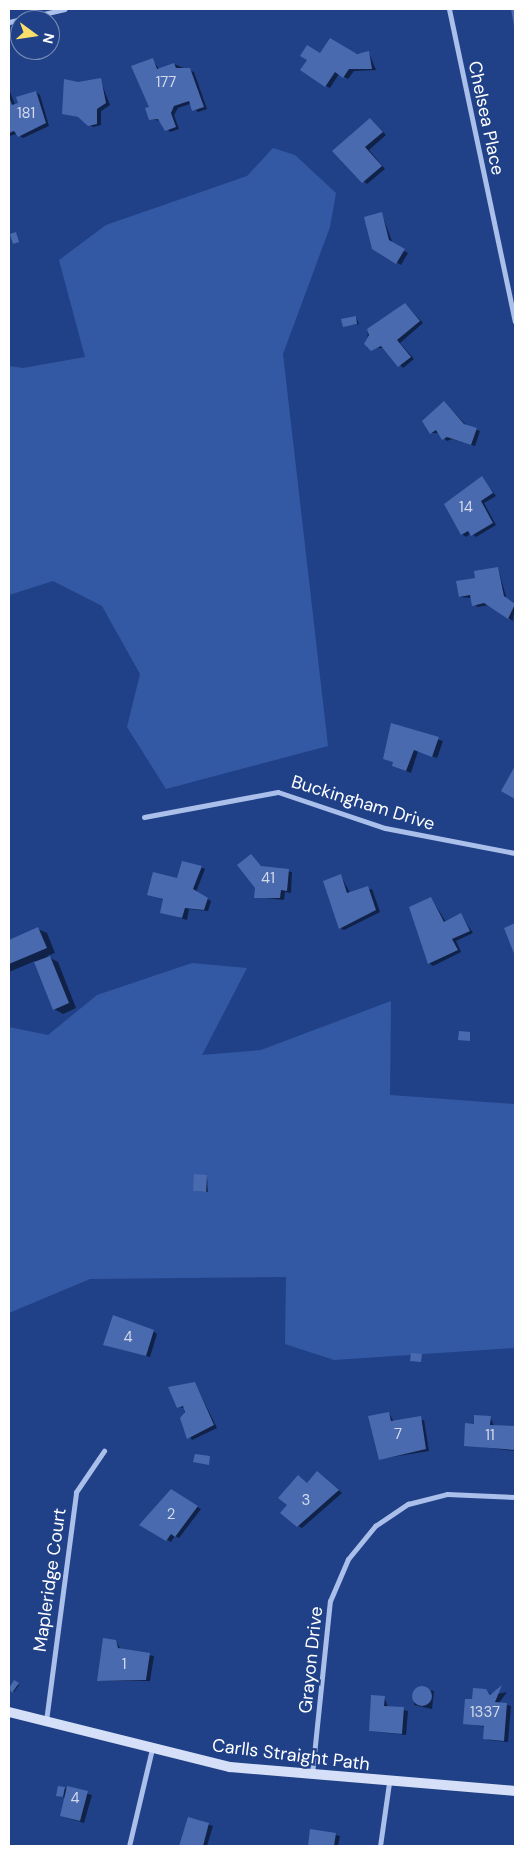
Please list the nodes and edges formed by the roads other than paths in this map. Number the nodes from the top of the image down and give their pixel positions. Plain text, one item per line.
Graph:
1 (65, 9) edge
2 (449, 9) edge
3 (9, 22) edge
4 (515, 321) edge
5 (144, 817) dead end
6 (515, 853) edge
7 (104, 1451) dead end
8 (515, 1497) edge
9 (9, 1712) edge
10 (46, 1721) junction
11 (152, 1750) junction
12 (312, 1777) junction
13 (389, 1783) junction
14 (515, 1791) edge
15 (129, 1846) edge
16 (380, 1846) edge

1 - 3 street
2 - 4 street, Chelsea Place
5 - 6 street, Buckingham Drive
7 - 10 street, Mapleridge Court
8 - 12 street, Grayon Drive
9 - 10 street, Carlls Straight Path
10 - 11 street, Carlls Straight Path
11 - 12 street, Carlls Straight Path
11 - 15 street
12 - 13 street, Carlls Straight Path
13 - 14 street, Carlls Straight Path
13 - 16 street

